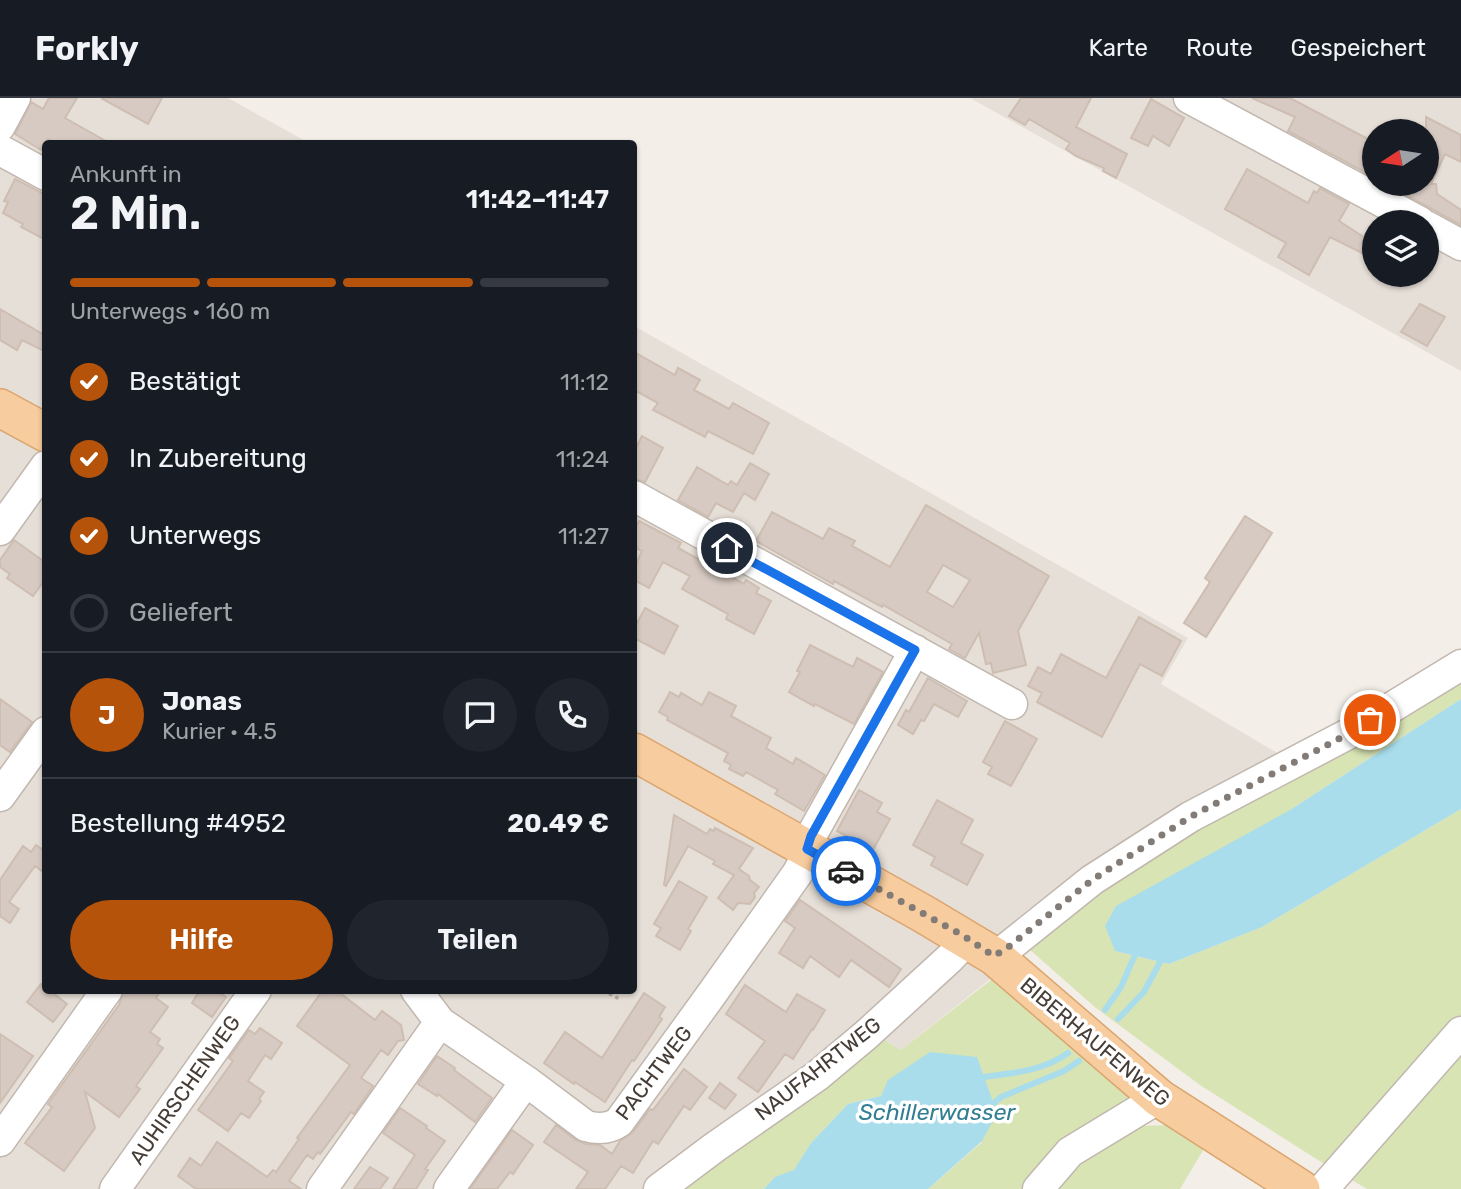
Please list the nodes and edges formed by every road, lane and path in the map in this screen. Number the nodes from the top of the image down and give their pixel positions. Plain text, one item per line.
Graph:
1 (15, 98) edge
2 (1189, 98) edge
3 (0, 126) edge
4 (0, 150) edge
5 (42, 173) edge
6 (1398, 210) edge
7 (1439, 233) edge
8 (1461, 244) edge
9 (0, 408) edge
10 (42, 431) edge
11 (42, 472) edge
12 (637, 498) edge
13 (0, 530) edge
14 (915, 650) junction
15 (1461, 665) edge
16 (1012, 704) dead end
17 (42, 738) edge
18 (637, 754) edge
19 (0, 796) edge
20 (807, 849) junction
21 (981, 948) junction
22 (104, 994) edge
23 (253, 994) edge
24 (419, 994) edge
25 (610, 994) edge
26 (621, 1000) dead end
27 (440, 1022) junction
28 (1461, 1032) edge
29 (526, 1080) junction
30 (1159, 1098) junction
31 (0, 1141) edge
32 (115, 1189) edge
33 (322, 1189) edge
34 (450, 1189) edge
35 (659, 1189) edge
36 (1038, 1189) edge
37 (1301, 1189) edge
38 (1323, 1189) edge

1 - 3 street
2 - 6 street
4 - 5 street
7 - 8 street
9 - 10 main road
11 - 13 street
12 - 14 street
14 - 16 street
14 - 20 street, PACHTWEG
15 - 21 street, NAUFAHRTWEG
17 - 19 street
18 - 20 main road, BIBERHAUFENWEG
20 - 21 main road, BIBERHAUFENWEG
20 - 29 street, PACHTWEG
21 - 30 main road, BIBERHAUFENWEG
21 - 35 street, NAUFAHRTWEG
22 - 31 street
23 - 32 street, AUHIRSCHENWEG
24 - 27 street, PACHTWEG
25 - 26 path
27 - 29 street, PACHTWEG
27 - 33 street
28 - 38 street
29 - 34 street
30 - 36 street
30 - 37 main road, BIBERHAUFENWEG

